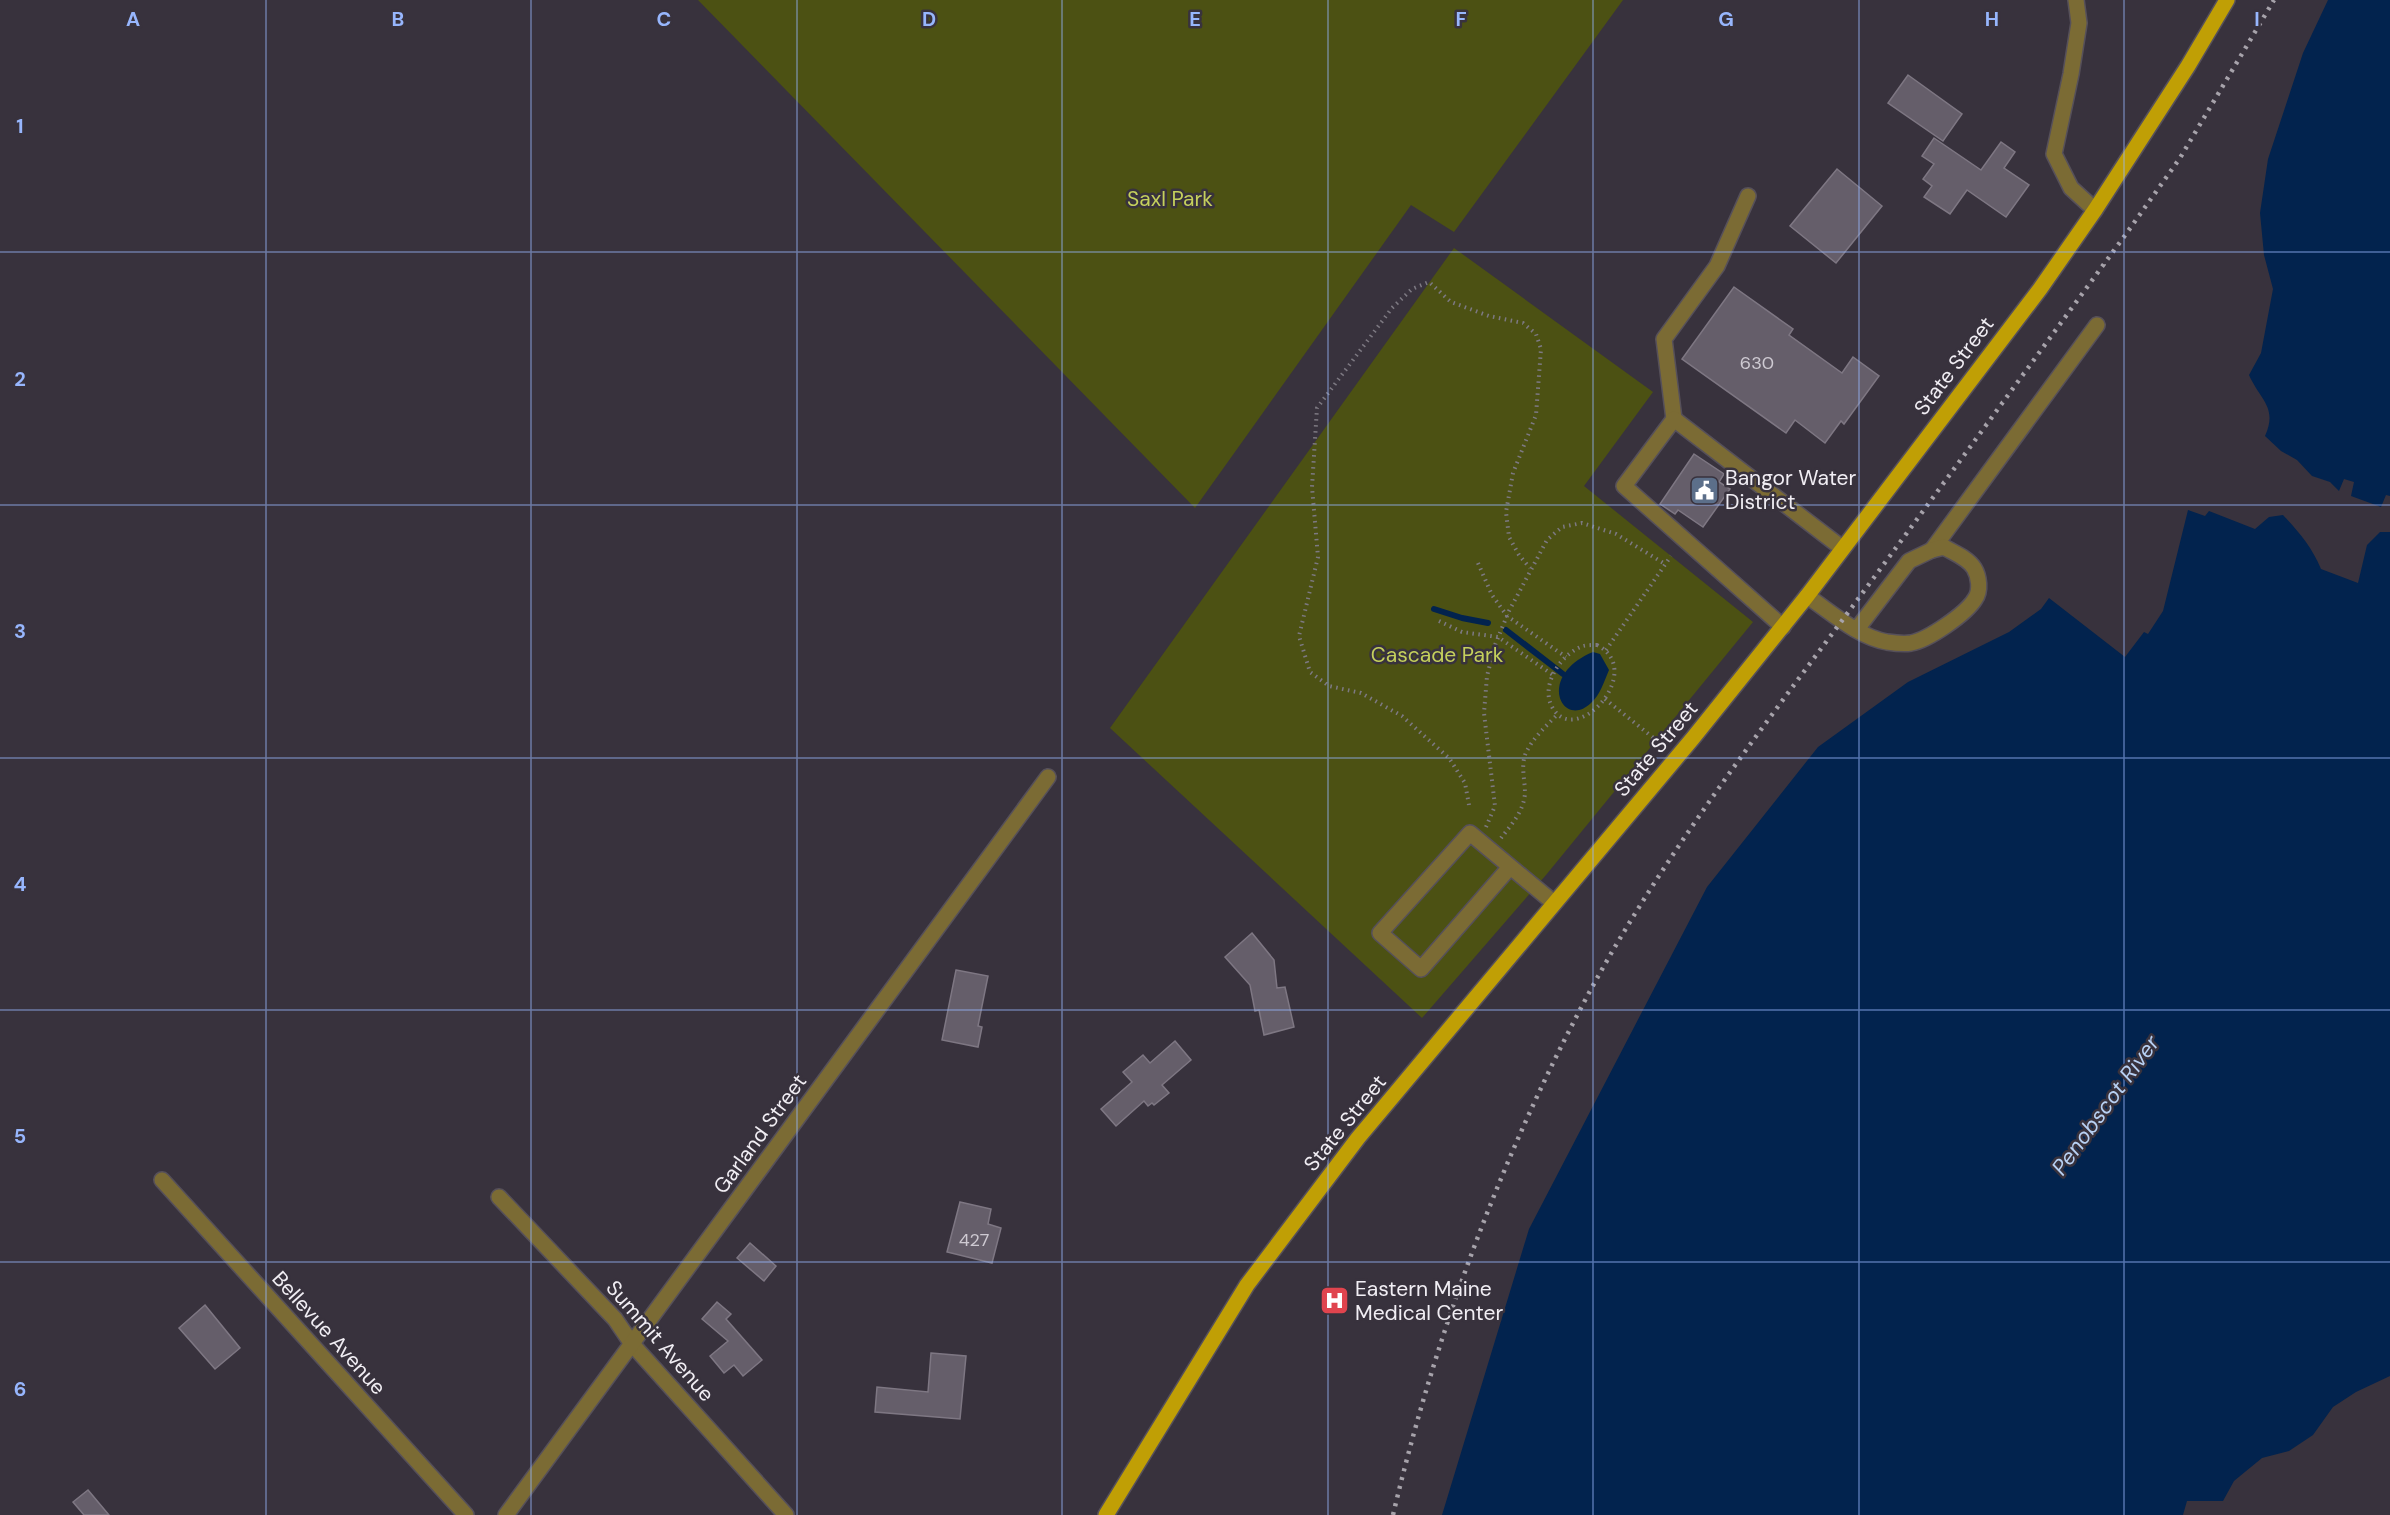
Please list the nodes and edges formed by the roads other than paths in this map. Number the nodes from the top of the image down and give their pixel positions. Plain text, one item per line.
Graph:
1 (2076, 0) edge
2 (2227, 0) edge
3 (1748, 196) dead end
4 (2095, 210) junction
5 (2097, 325) dead end
6 (1674, 419) junction
7 (1842, 548) junction
8 (1932, 550) junction
9 (1807, 596) junction
10 (1783, 627) junction
11 (1857, 628) junction
12 (1048, 777) dead end
13 (1510, 867) junction
14 (1554, 903) junction
15 (162, 1180) dead end
16 (499, 1197) dead end
17 (632, 1344) junction
18 (466, 1515) edge
19 (506, 1515) edge
20 (786, 1515) edge
21 (1106, 1515) edge

1 - 4 street
2 - 4 main road, State Street
3 - 6 street
4 - 7 main road, State Street
5 - 8 street
6 - 7 street
6 - 10 street
7 - 9 main road, State Street
8 - 11 street
8 - 11 street
9 - 10 main road, State Street
9 - 11 street
10 - 14 main road, State Street
12 - 17 street, Garland Street
13 - 13 street
13 - 14 street
14 - 21 main road, State Street
15 - 18 street, Bellevue Avenue
16 - 17 street, Summit Avenue
17 - 19 street, Garland Street
17 - 20 street, Summit Avenue

